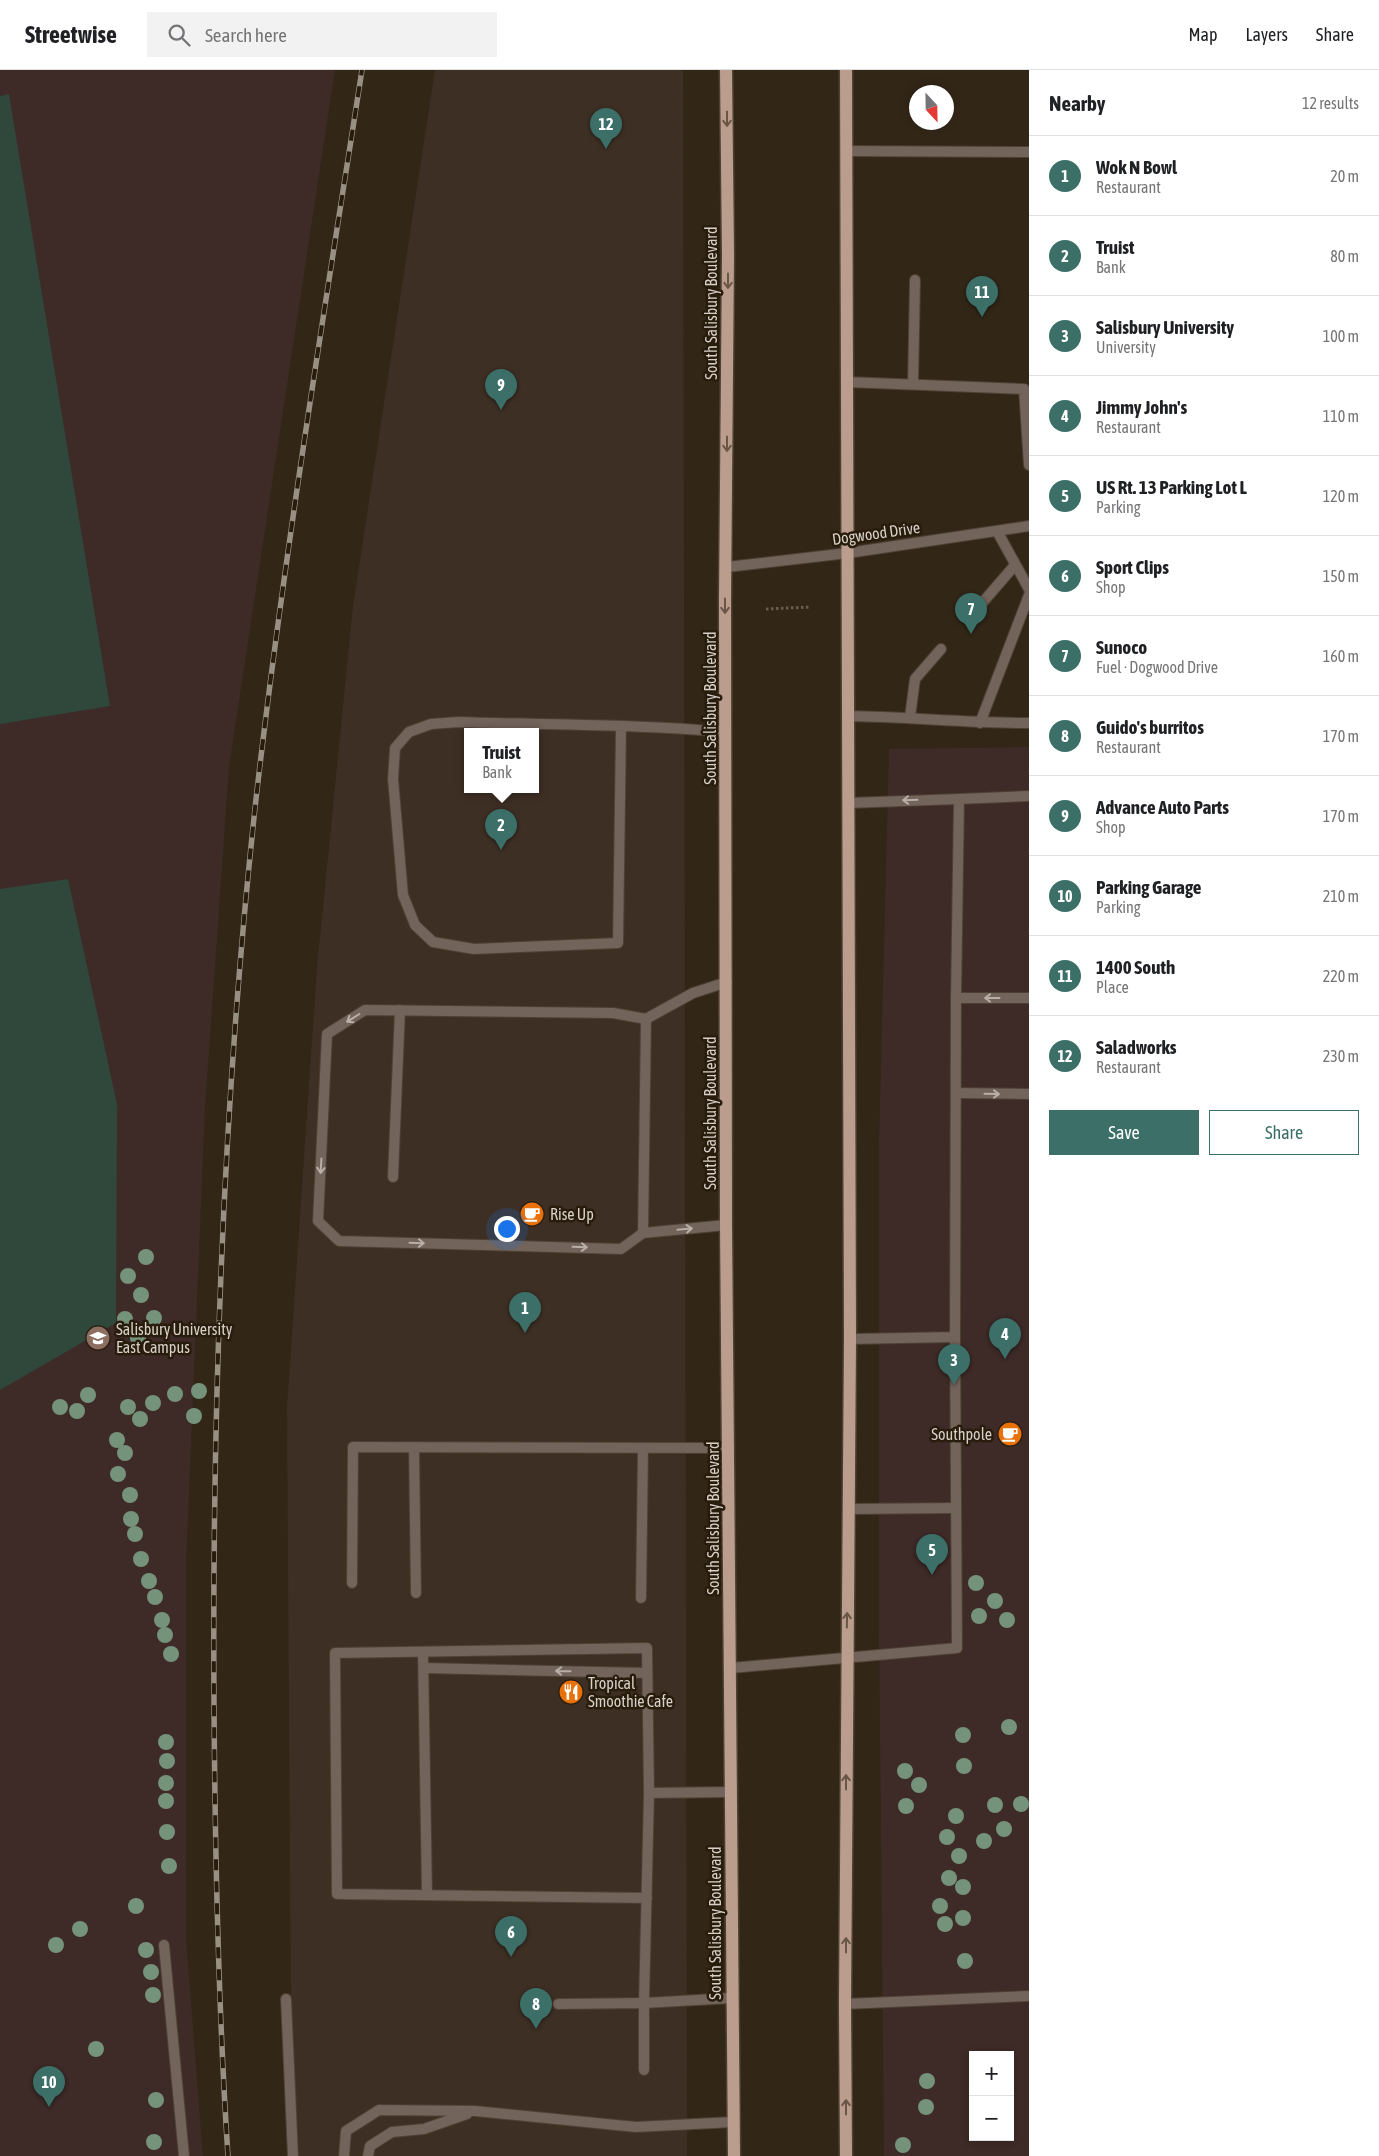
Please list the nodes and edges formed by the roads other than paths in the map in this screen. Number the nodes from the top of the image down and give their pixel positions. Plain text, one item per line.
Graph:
1 (726, 70) edge
2 (846, 70) edge
3 (847, 152) junction
4 (1029, 152) edge
5 (915, 280) dead end
6 (847, 382) junction
7 (913, 384) junction
8 (1029, 465) edge
9 (1029, 526) edge
10 (997, 531) junction
11 (848, 553) junction
12 (1015, 565) junction
13 (727, 567) junction
14 (1029, 589) edge
15 (1029, 594) edge
16 (983, 602) dead end
17 (941, 649) dead end
18 (849, 716) junction
19 (910, 717) junction
20 (1029, 722) edge
21 (980, 723) junction
22 (621, 727) junction
23 (726, 732) junction
24 (1029, 796) edge
25 (959, 799) junction
26 (848, 803) junction
27 (727, 982) junction
28 (956, 998) junction
29 (1029, 998) edge
30 (400, 1010) junction
31 (646, 1019) junction
32 (956, 1093) junction
33 (1029, 1094) edge
34 (393, 1177) dead end
35 (726, 1225) junction
36 (644, 1233) junction
37 (955, 1337) junction
38 (850, 1339) junction
39 (414, 1448) junction
40 (729, 1448) junction
41 (643, 1449) junction
42 (955, 1508) junction
43 (849, 1510) junction
44 (352, 1583) dead end
45 (416, 1593) dead end
46 (641, 1598) dead end
47 (423, 1653) junction
48 (847, 1658) junction
49 (424, 1668) junction
50 (731, 1668) junction
51 (647, 1673) junction
52 (731, 1792) junction
53 (649, 1793) junction
54 (427, 1895) junction
55 (647, 1898) junction
56 (164, 1945) dead end
57 (1029, 1996) edge
58 (732, 1998) junction
59 (286, 1999) dead end
60 (644, 2003) junction
61 (558, 2004) dead end
62 (845, 2004) junction
63 (644, 2070) dead end
64 (475, 2111) junction
65 (733, 2122) junction
66 (184, 2156) edge
67 (293, 2156) edge
68 (344, 2156) edge
69 (368, 2156) edge
70 (734, 2156) edge
71 (846, 2156) edge

1 -> 13 main road, South Salisbury Boulevard
2 - 3 main road
3 - 4 street
3 - 6 main road
5 - 7 street
6 - 7 street
6 - 11 main road
7 - 8 street
9 - 10 street, Dogwood Drive
10 - 11 street, Dogwood Drive
10 - 12 street
11 - 13 street, Dogwood Drive
11 - 18 main road
12 - 14 street
12 - 16 street
13 -> 23 main road, South Salisbury Boulevard
15 - 21 street
17 - 19 street
18 - 19 street
18 - 26 main road
19 - 21 street
20 - 21 street
22 - 22 street
22 - 23 street
23 - 27 main road, South Salisbury Boulevard
24 - 25 street
25 -> 26 street
25 - 28 street
26 - 38 main road
27 - 31 street
27 - 35 main road, South Salisbury Boulevard
29 -> 28 street
28 - 32 street
30 - 31 street
30 - 34 street
30 -> 36 street
31 - 36 street
32 -> 33 street
32 - 37 street
36 -> 35 street
35 - 40 main road, South Salisbury Boulevard
37 - 38 street
37 - 42 street
38 - 43 main road
39 - 41 street
39 - 44 street
39 - 45 street
40 - 41 street
40 - 50 main road, South Salisbury Boulevard
41 - 46 street
42 - 43 street
42 - 48 street
48 -> 43 main road
47 - 49 street
47 - 51 street
47 - 54 street
48 - 50 street
62 -> 48 main road
51 -> 49 street
49 - 54 street
50 - 52 main road, South Salisbury Boulevard
51 - 53 street
52 - 53 street
52 - 58 main road, South Salisbury Boulevard
53 - 55 street
54 - 55 street
55 - 60 street
56 - 66 street
57 - 62 street
58 - 60 street
58 - 65 main road, South Salisbury Boulevard
59 - 67 street
60 - 61 street
60 - 63 street
71 -> 62 main road
64 - 65 street
64 - 68 street
64 - 69 street
65 - 70 main road, South Salisbury Boulevard

